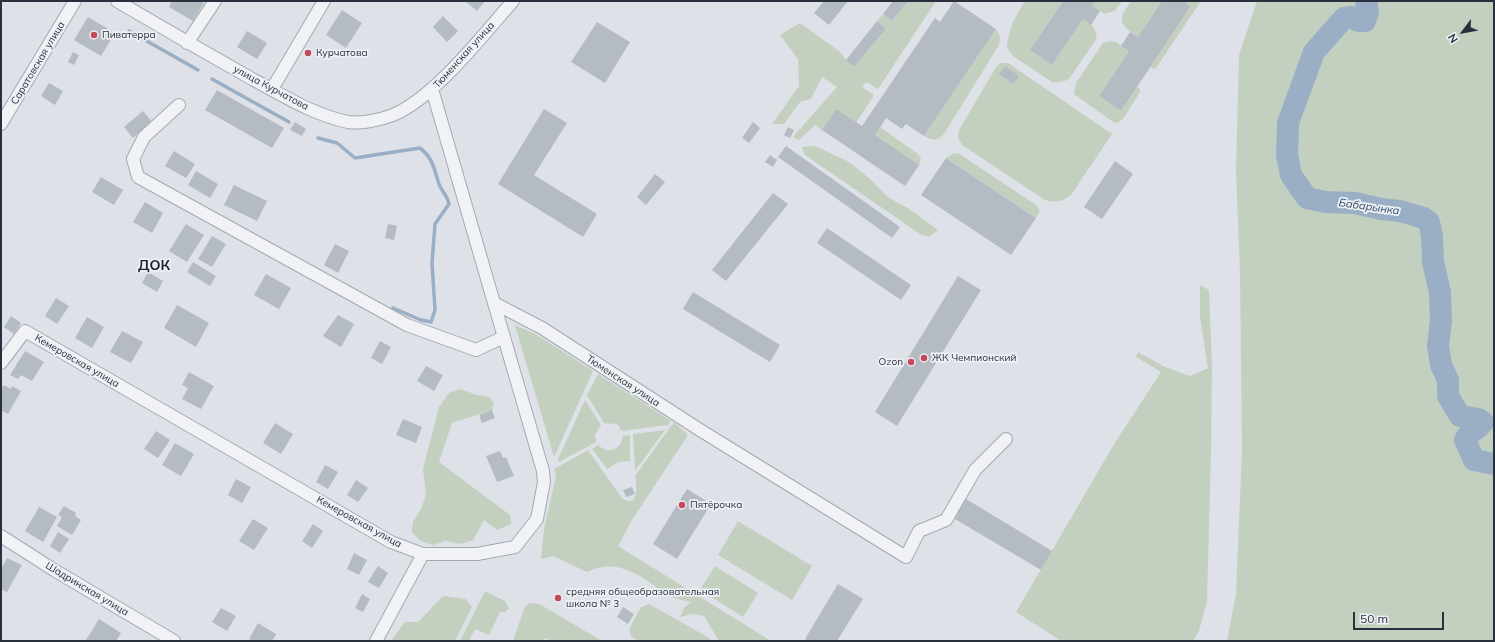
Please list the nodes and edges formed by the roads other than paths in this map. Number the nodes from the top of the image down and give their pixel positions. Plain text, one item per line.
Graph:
1 (75, 1) edge
2 (118, 1) edge
3 (216, 1) edge
4 (324, 1) edge
5 (513, 1) edge
6 (187, 43) junction
7 (272, 89) junction
8 (432, 89) junction
9 (179, 105) dead end
10 (1, 124) edge
11 (494, 303) junction
12 (504, 336) junction
13 (1, 363) edge
14 (1006, 439) dead end
15 (1, 536) edge
16 (424, 554) junction
17 (174, 641) edge
18 (376, 641) edge

1 - 10 street, Саратовская улица
2 - 6 street, улица Курчатова
3 - 6 street
4 - 7 street
5 - 8 street, Тюменская улица
6 - 7 street, улица Курчатова
7 - 8 street, улица Курчатова
8 - 11 street, Тюменская улица
9 - 12 street
11 - 12 street, Кемеровская улица
11 - 14 street, Тюменская улица
12 - 16 street, Кемеровская улица
13 - 16 street, Кемеровская улица
15 - 17 street, Шадринская улица
16 - 18 street

